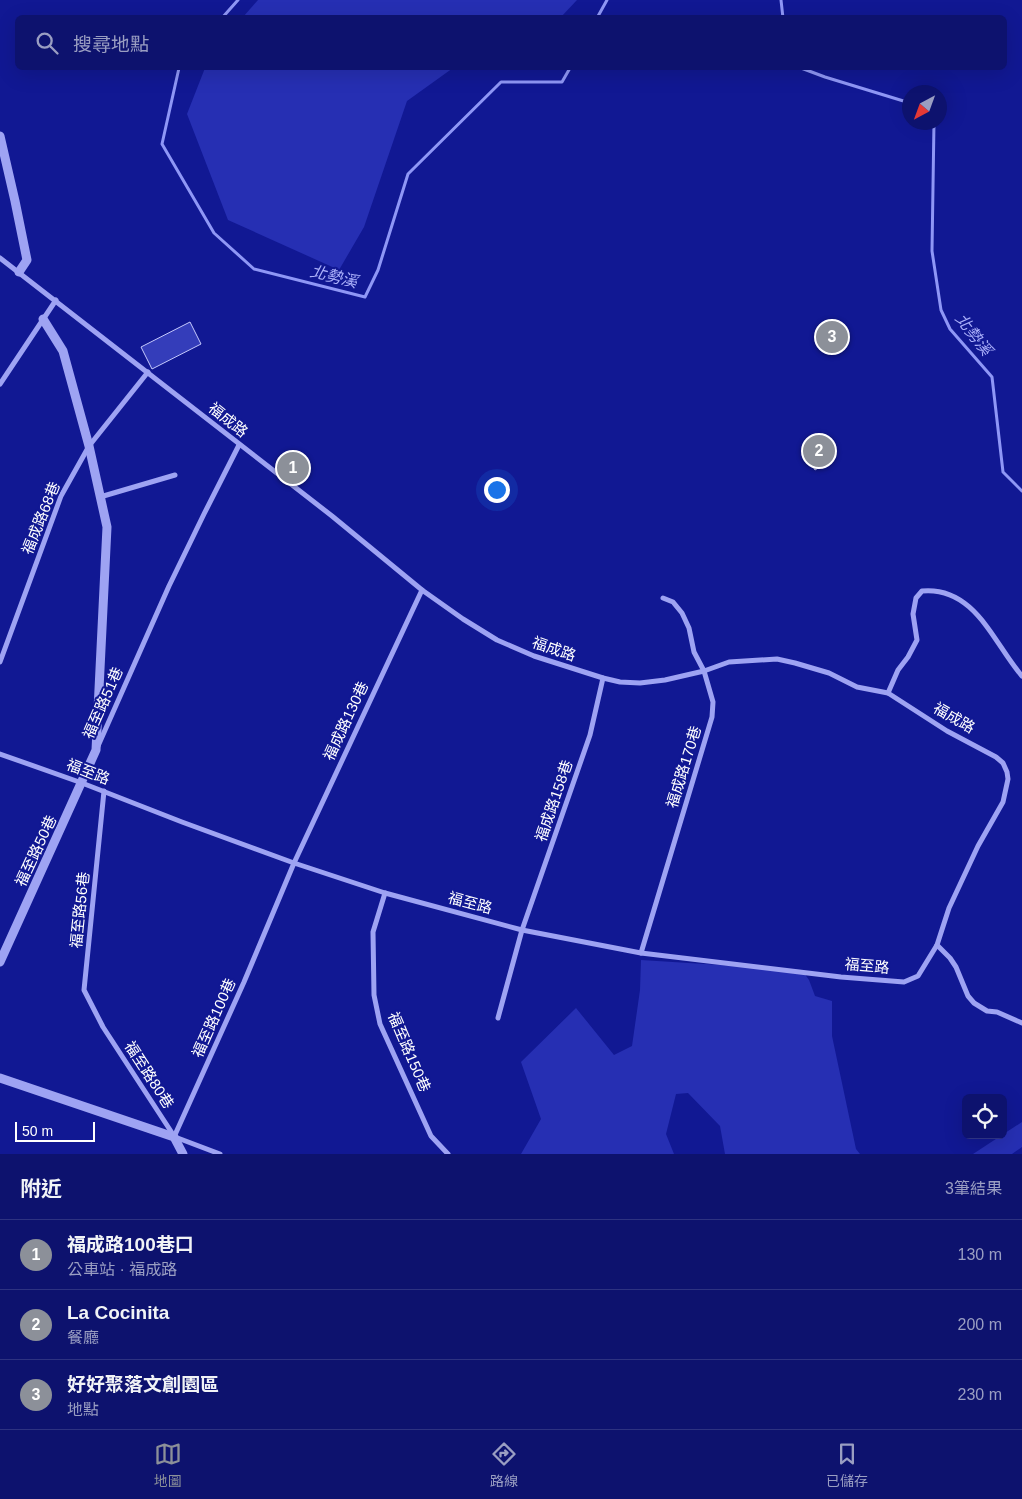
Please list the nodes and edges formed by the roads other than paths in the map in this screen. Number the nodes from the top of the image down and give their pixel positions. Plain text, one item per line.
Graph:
1 (0, 136) edge
2 (0, 258) edge
3 (19, 272) junction
4 (56, 300) junction
5 (43, 319) junction
6 (148, 372) junction
7 (0, 384) edge
8 (239, 445) junction
9 (90, 446) junction
10 (175, 475) dead end
11 (100, 497) junction
12 (422, 590) junction
13 (664, 598) dead end
14 (0, 662) edge
15 (704, 671) junction
16 (1022, 676) edge
17 (603, 678) junction
18 (888, 693) junction
19 (96, 750) junction
20 (0, 754) edge
21 (82, 783) junction
22 (104, 791) junction
23 (294, 863) junction
24 (385, 893) junction
25 (522, 930) junction
26 (937, 945) junction
27 (641, 953) junction
28 (0, 962) edge
29 (498, 1018) dead end
30 (1022, 1023) edge
31 (103, 1027) joint
32 (0, 1078) edge
33 (174, 1137) junction
34 (183, 1154) edge
35 (220, 1154) edge
36 (448, 1154) edge

1 - 3 street
2 - 3 street, 福成路
3 - 4 street, 福成路
4 - 5 street
4 - 6 street, 福成路
5 - 7 street
5 - 9 street, 福至路51巷
6 - 8 street, 福成路
6 - 9 street, 福成路68巷
8 - 12 street, 福成路
8 - 19 street, 福至路51巷
9 - 11 street, 福至路51巷
9 - 14 street, 福成路68巷
10 - 11 street
11 - 19 street, 福至路51巷
12 - 17 street, 福成路
12 - 23 street, 福成路130巷
13 - 15 street, 福成路170巷
15 - 17 street, 福成路
15 - 18 street, 福成路
15 - 27 street, 福成路170巷
16 - 18 street
17 - 25 street, 福成路158巷
18 - 26 street, 福成路
19 - 21 street, 福至路50巷
20 - 21 street, 福至路
21 - 22 street, 福至路
21 - 28 street, 福至路50巷
22 - 23 street, 福至路
22 - 31 street, 福至路56巷
23 - 24 street, 福至路
23 - 33 street, 福至路100巷
24 - 25 street, 福至路
24 - 36 street, 福至路150巷
25 - 27 street, 福至路
25 - 29 street, 福成路158巷
26 - 27 street, 福至路
26 - 30 street
31 - 33 street, 福至路80巷
32 - 33 street
33 - 34 street
33 - 35 street

